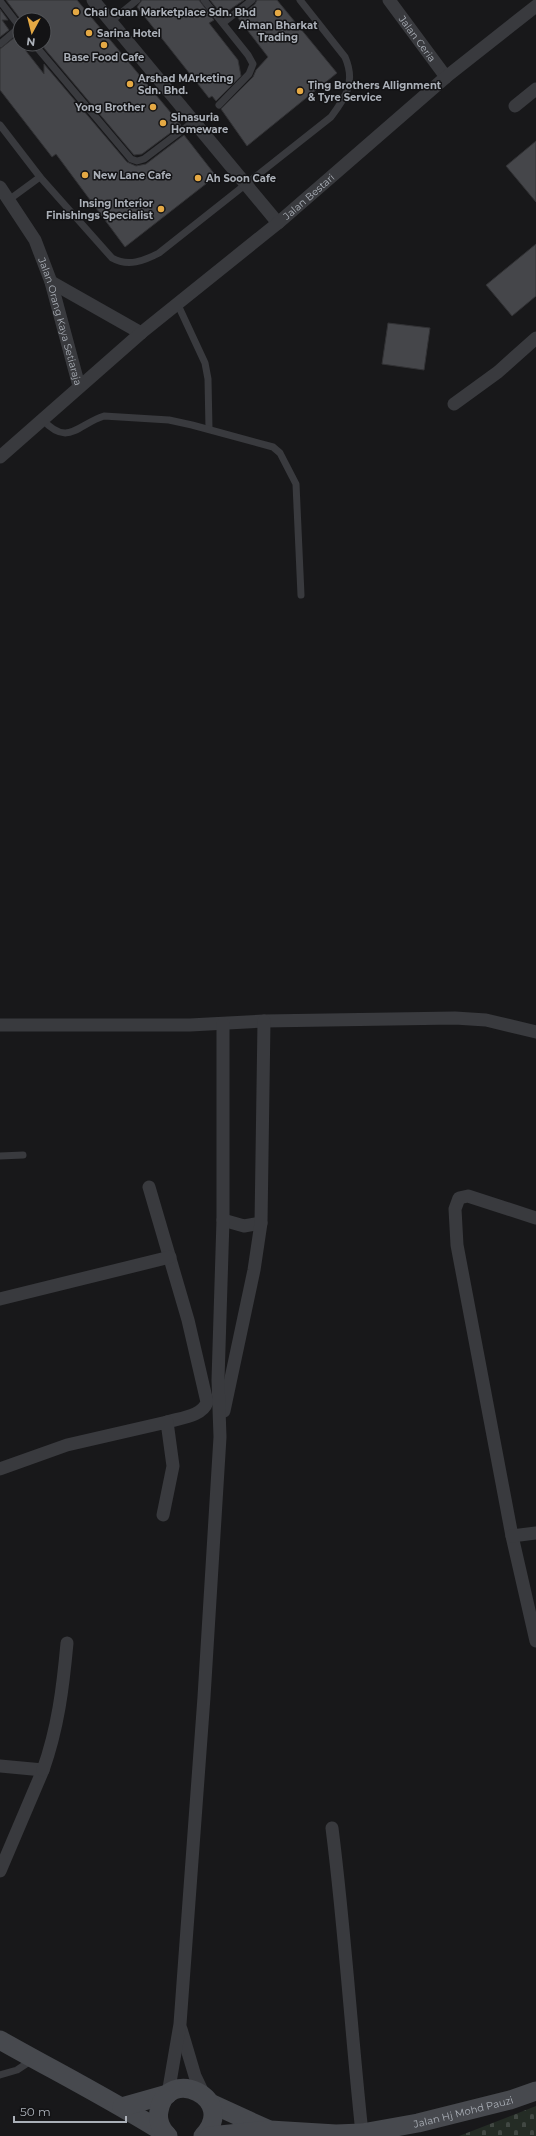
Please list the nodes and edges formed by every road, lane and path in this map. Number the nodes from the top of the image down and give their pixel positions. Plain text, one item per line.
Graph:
1 (93, 0) edge
2 (137, 0) edge
3 (204, 0) edge
4 (252, 0) edge
5 (300, 0) edge
6 (389, 0) edge
7 (0, 1) edge
8 (536, 6) edge
9 (12, 17) edge
10 (110, 22) junction
11 (223, 23) junction
12 (12, 34) edge
13 (0, 44) edge
14 (41, 52) edge
15 (446, 78) junction
16 (536, 89) edge
17 (219, 106) dead end
18 (515, 106) dead end
19 (193, 122) junction
20 (0, 125) edge
21 (40, 177) junction
22 (244, 183) junction
23 (0, 187) edge
24 (10, 199) junction
25 (278, 223) junction
26 (51, 282) junction
27 (178, 305) junction
28 (141, 333) junction
29 (536, 338) edge
30 (79, 386) junction
31 (454, 404) dead end
32 (42, 419) junction
33 (209, 429) junction
34 (0, 457) edge
35 (301, 595) dead end
36 (264, 1021) junction
37 (223, 1024) junction
38 (0, 1025) edge
39 (536, 1032) edge
40 (23, 1155) dead end
41 (0, 1156) edge
42 (149, 1187) dead end
43 (536, 1218) edge
44 (223, 1220) junction
45 (261, 1222) junction
46 (170, 1257) junction
47 (0, 1299) edge
48 (167, 1422) junction
49 (220, 1437) junction
50 (0, 1469) edge
51 (163, 1515) dead end
52 (536, 1533) edge
53 (512, 1536) junction
54 (536, 1641) edge
55 (67, 1643) dead end
56 (0, 1766) edge
57 (43, 1770) junction
58 (332, 1828) dead end
59 (0, 1871) edge
60 (180, 2024) junction
61 (0, 2040) edge
62 (33, 2059) junction
63 (0, 2075) edge
64 (536, 2091) edge
65 (168, 2094) junction
66 (208, 2100) junction
67 (122, 2107) junction
68 (270, 2130) junction
69 (362, 2133) junction
70 (167, 2135) edge
71 (313, 2135) edge
72 (203, 2136) edge
73 (210, 2136) edge

1 - 10 street
2 - 10 lane
3 - 11 lane
4 - 11 lane
5 - 22 lane
6 - 15 street, Jalan Ceria
7 - 9 lane
8 - 15 street, Jalan Bestari
10 - 19 street
11 - 17 lane
12 - 13 lane
14 - 19 lane
15 - 25 street, Jalan Bestari
16 - 18 street
19 - 22 street
20 - 21 lane
21 - 22 lane
21 - 24 lane
22 - 25 street
23 - 24 street, Jalan Orang Kaya Setiaraja
24 - 26 street, Jalan Orang Kaya Setiaraja
25 - 27 street, Jalan Bestari
26 - 28 street
26 - 30 street, Jalan Orang Kaya Setiaraja
27 - 28 street, Jalan Bestari
27 - 33 lane
28 - 30 street, Jalan Bestari
29 - 31 street
30 - 32 street, Jalan Orang Kaya Setiaraja
32 - 33 lane
32 - 34 street, Jalan Orang Kaya Setiaraja
33 - 35 lane
36 - 37 street
36 - 39 street
36 - 45 street
37 - 38 street
37 - 44 street
40 - 41 lane
42 - 46 street
43 - 53 street
44 - 45 street
44 - 49 street
45 - 49 street
46 - 47 street
46 - 48 street
48 - 50 street
48 - 51 street
49 - 60 street
52 - 53 street
53 - 54 street
55 - 57 street
56 - 57 street
57 - 59 street
58 - 69 street
60 - 65 street
60 - 66 street
61 - 62 street
62 - 63 lane
62 - 67 street
64 - 69 street, Jalan Hj Mohd Pauzi
65 - 66 street, Jalan Hj Mohd Pauzi
65 - 67 street
65 - 70 street
66 - 68 street, Jalan Hj Mohd Pauzi
66 - 72 street
67 - 70 street
68 - 71 street, Jalan Hj Mohd Pauzi
68 - 73 street, Jalan Hj Mohd Pauzi
69 - 71 street, Jalan Hj Mohd Pauzi

